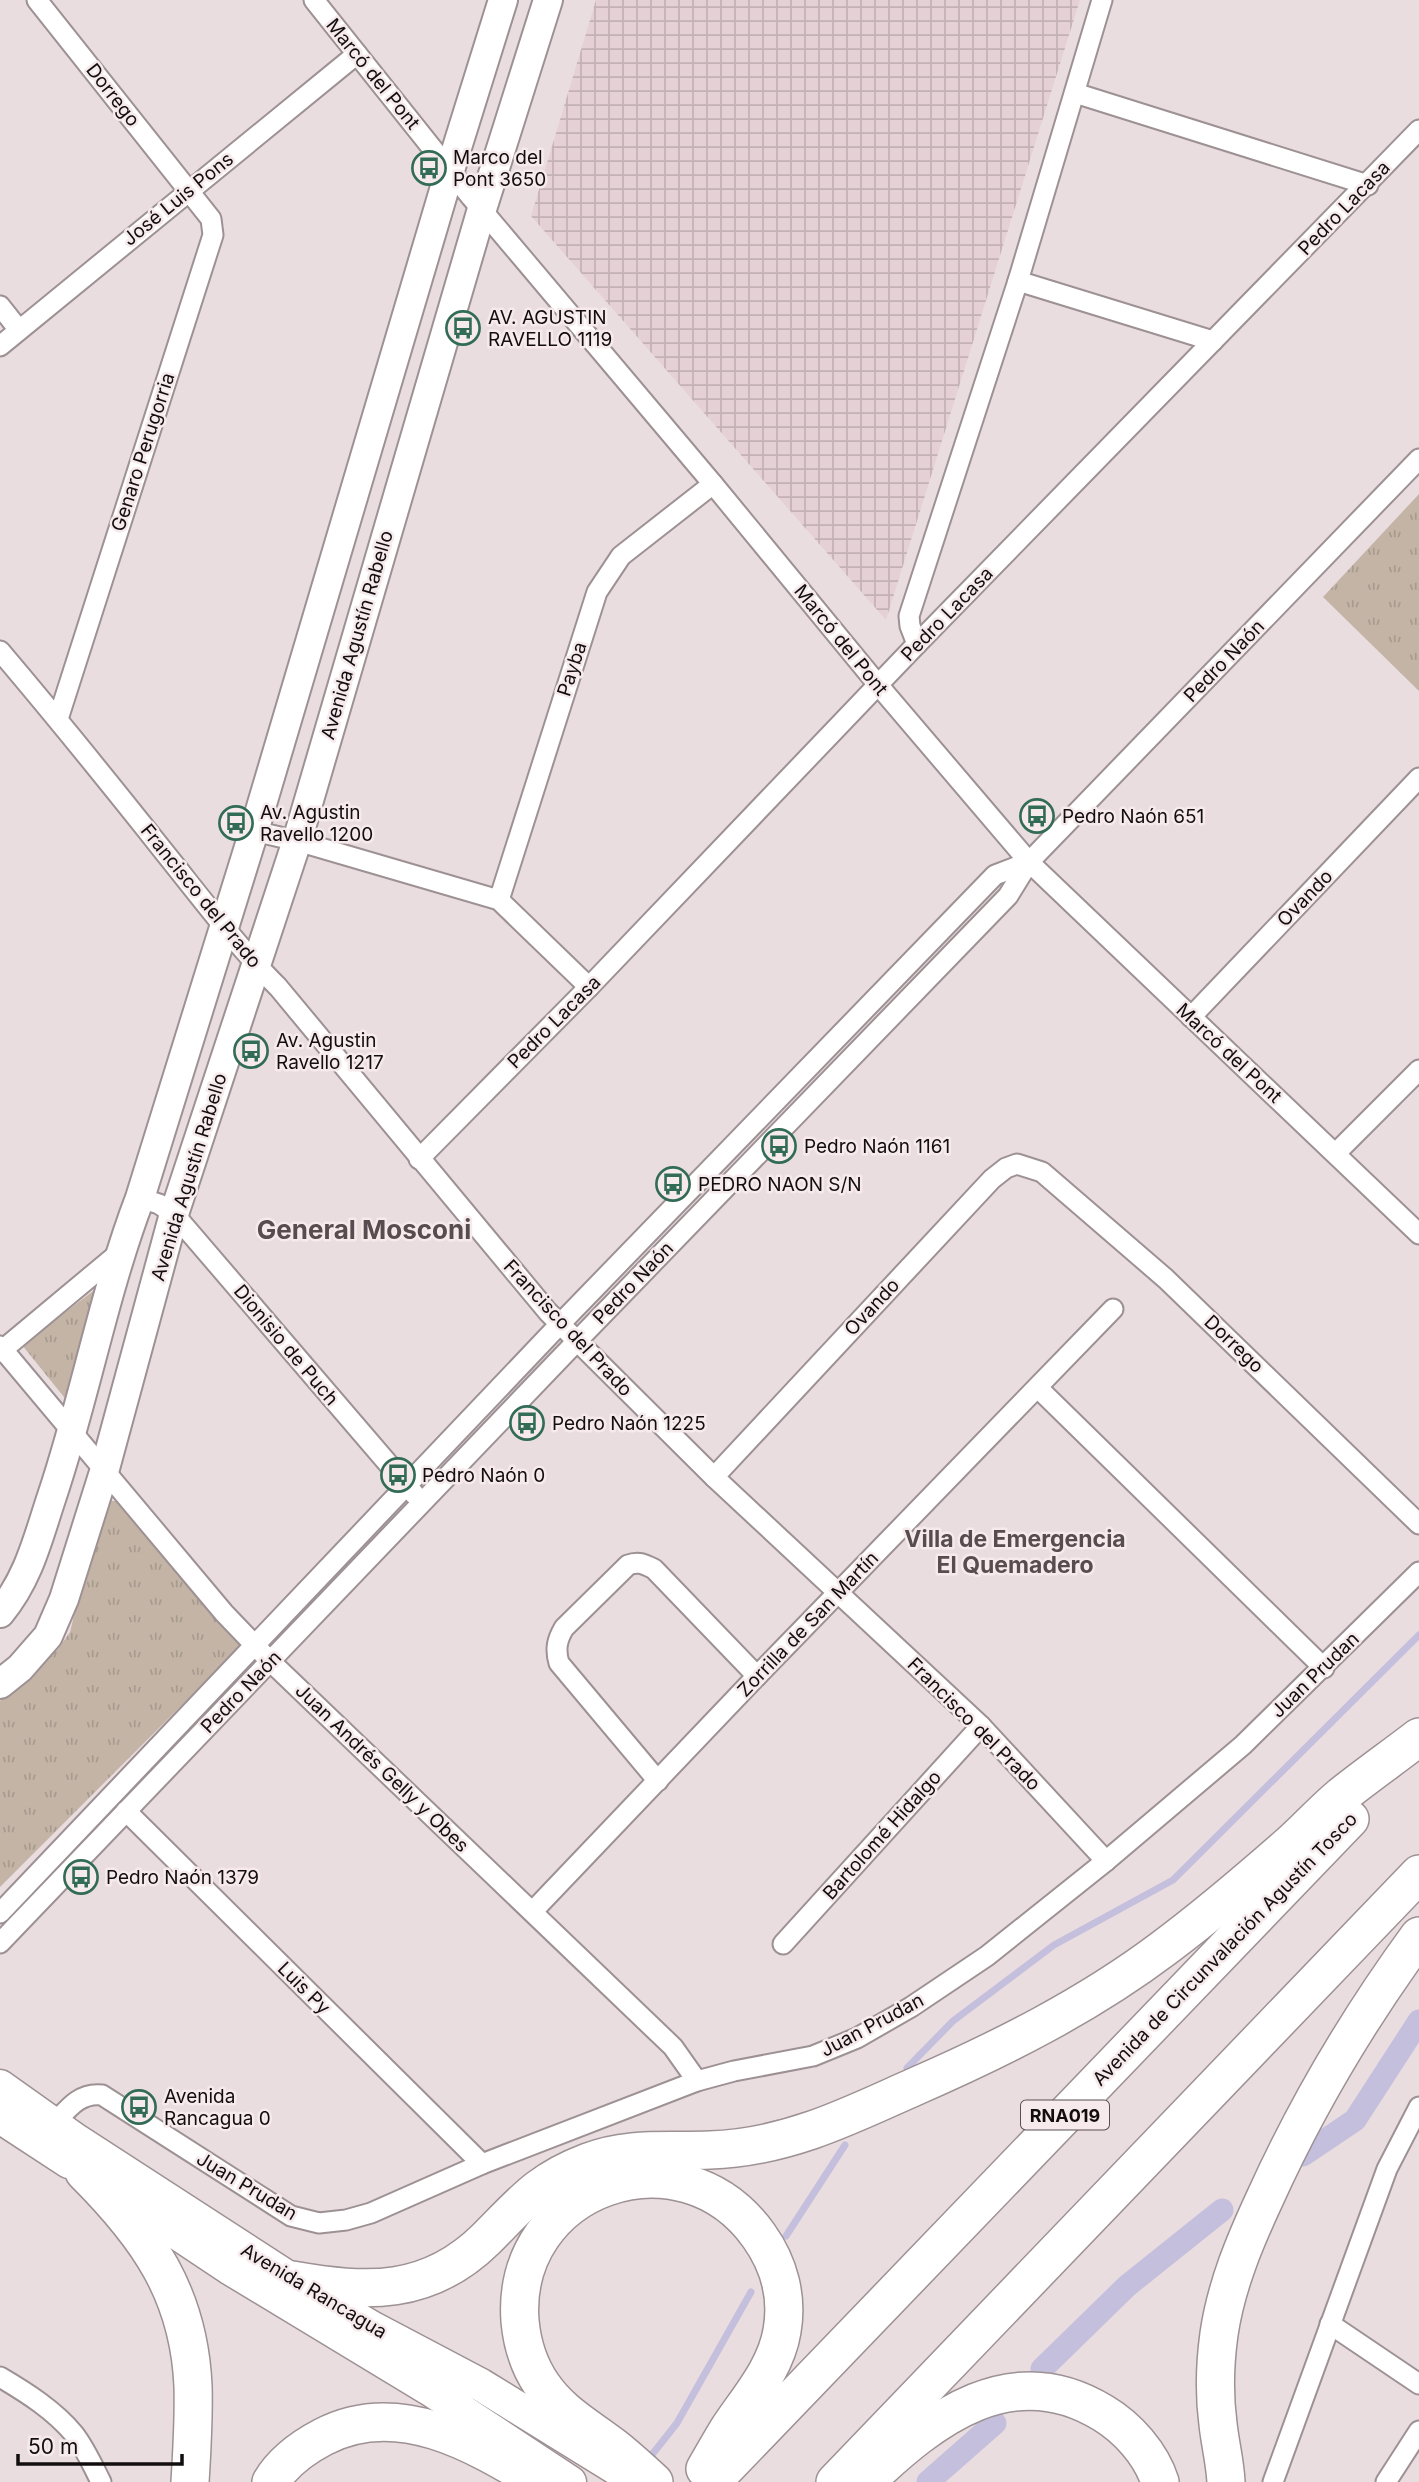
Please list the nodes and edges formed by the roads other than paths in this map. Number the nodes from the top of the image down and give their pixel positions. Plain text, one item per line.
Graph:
1 (37, 0) edge
2 (314, 0) edge
3 (503, 0) edge
4 (548, 0) edge
5 (1102, 0) edge
6 (357, 54) junction
7 (1075, 93) junction
8 (1419, 130) edge
9 (450, 170) junction
10 (1368, 185) junction
11 (188, 190) junction
12 (482, 209) junction
13 (1018, 281) junction
14 (0, 306) edge
15 (19, 330) junction
16 (1213, 341) junction
17 (0, 346) edge
18 (1419, 459) edge
19 (713, 484) junction
20 (917, 644) junction
21 (0, 651) edge
22 (879, 686) junction
23 (58, 719) junction
24 (1419, 778) edge
25 (254, 831) junction
26 (297, 841) junction
27 (1029, 862) junction
28 (499, 900) junction
29 (223, 926) junction
30 (256, 966) junction
31 (589, 987) junction
32 (1191, 1017) junction
33 (1419, 1070) edge
34 (1336, 1153) junction
35 (419, 1159) junction
36 (1042, 1172) joint
37 (140, 1198) junction
38 (174, 1214) junction
39 (1419, 1234) edge
40 (120, 1252) junction
41 (1114, 1309) dead end
42 (560, 1324) junction
43 (577, 1341) junction
44 (1, 1349) edge
45 (1038, 1388) junction
46 (72, 1434) junction
47 (104, 1472) junction
48 (714, 1477) junction
49 (407, 1488) junction
50 (423, 1503) junction
51 (1419, 1524) edge
52 (1419, 1572) edge
53 (839, 1593) junction
54 (0, 1613) edge
55 (256, 1646) junction
56 (270, 1661) junction
57 (1324, 1668) junction
58 (757, 1676) junction
59 (0, 1684) edge
60 (981, 1726) junction
61 (1419, 1737) edge
62 (1419, 1748) edge
63 (658, 1781) junction
64 (126, 1811) junction
65 (1106, 1861) junction
66 (1419, 1874) edge
67 (533, 1911) junction
68 (0, 1913) edge
69 (1419, 1936) edge
70 (0, 1943) edge
71 (783, 1944) dead end
72 (697, 2081) junction
73 (0, 2086) edge
74 (1419, 2107) edge
75 (0, 2117) edge
76 (53, 2125) junction
77 (482, 2164) junction
78 (84, 2172) junction
79 (292, 2280) junction
80 (1330, 2324) junction
81 (0, 2377) edge
82 (1419, 2384) edge
83 (1419, 2431) edge
84 (607, 2452) junction
85 (101, 2482) edge
86 (190, 2482) edge
87 (271, 2482) edge
88 (538, 2482) edge
89 (570, 2482) edge
90 (636, 2482) edge
91 (654, 2482) edge
92 (697, 2482) edge
93 (712, 2482) edge
94 (835, 2482) edge
95 (866, 2482) edge
96 (1160, 2482) edge
97 (1226, 2482) edge
98 (1273, 2482) edge
99 (1386, 2482) edge

1 - 11 street, Dorrego
2 - 6 street, Marcó del Pont
3 - 9 main road
4 - 12 main road, Avenida Agustín Rabello
5 - 7 street
6 - 9 street, Marcó del Pont
6 - 11 street, José Luis Pons
7 - 10 street
7 - 13 street
8 - 10 street, Pedro Lacasa
9 - 12 street, Marcó del Pont
9 - 25 main road
10 - 16 street, Pedro Lacasa
11 - 15 street, José Luis Pons
11 - 23 street, Genaro Perugorria
12 - 19 street, Marcó del Pont
12 - 26 main road, Avenida Agustín Rabello
13 - 16 street
13 - 20 street
14 - 15 street
15 - 17 street, José Luis Pons
16 - 20 street, Pedro Lacasa
18 - 27 street, Pedro Naón
19 - 22 street, Marcó del Pont
19 - 28 street, Payba
20 - 22 street, Pedro Lacasa
21 - 23 street, Francisco del Prado
22 - 27 street, Marcó del Pont
22 - 31 street, Pedro Lacasa
23 - 29 street, Francisco del Prado
24 - 32 street, Ovando
25 - 26 street
25 - 29 main road
26 - 28 street
26 - 30 main road, Avenida Agustín Rabello
27 - 32 street, Marcó del Pont
27 - 42 street, Pedro Naón
27 - 43 street, Pedro Naón
28 - 31 street
29 - 30 street, Francisco del Prado
29 - 37 main road
30 - 35 street, Francisco del Prado
30 - 38 main road, Avenida Agustín Rabello
31 - 35 street, Pedro Lacasa
32 - 34 street, Marcó del Pont
33 - 34 street
34 - 39 street, Marcó del Pont
35 - 42 street, Francisco del Prado
36 - 48 street, Ovando
36 - 51 street, Dorrego
37 - 38 street, Dionisio de Puch
37 - 40 main road
38 - 47 main road, Avenida Agustín Rabello
38 - 49 street, Dionisio de Puch
40 - 44 street
40 - 46 main road
41 - 45 street, Zorrilla de San Martín
42 - 43 street, Francisco del Prado
42 - 49 street, Pedro Naón
43 - 48 street, Francisco del Prado
43 - 50 street, Pedro Naón
44 - 46 street, Juan Andrés Gelly y Obes
45 - 53 street, Zorrilla de San Martín
45 - 57 street
46 - 47 street, Juan Andrés Gelly y Obes
46 - 54 main road
47 - 55 street, Juan Andrés Gelly y Obes
47 - 59 main road, Avenida Agustín Rabello
48 - 53 street, Francisco del Prado
49 - 50 street, Dionisio de Puch
49 - 55 street, Pedro Naón
50 - 56 street, Pedro Naón
52 - 57 street, Juan Prudan
53 - 58 street, Zorrilla de San Martín
53 - 60 street, Francisco del Prado
55 - 56 street, Juan Andrés Gelly y Obes
55 - 68 street, Pedro Naón
56 - 64 street, Pedro Naón
56 - 67 street, Juan Andrés Gelly y Obes
57 - 65 street, Juan Prudan
58 - 63 street, Zorrilla de San Martín
58 - 63 street
60 - 65 street, Francisco del Prado
60 - 71 street, Bartolomé Hidalgo
61 - 79 highway
62 - 93 highway, Avenida de Circunvalación Agustín Tosco / RNA019
63 - 67 street, Zorrilla de San Martín
64 - 70 street, Pedro Naón
64 - 77 street, Luis Py
65 - 72 street, Juan Prudan
66 - 94 highway
67 - 72 street, Juan Andrés Gelly y Obes
69 - 97 highway
72 - 77 street, Juan Prudan
73 - 76 main road, Avenida Rancagua
74 - 80 street
75 - 78 main road, Avenida Rancagua
76 - 77 street, Juan Prudan
76 - 79 main road, Avenida Rancagua
78 - 86 highway
78 - 89 main road, Avenida Rancagua
79 - 84 main road, Avenida Rancagua
80 - 82 street
80 - 98 street
81 - 85 street
83 - 99 street
84 - 90 main road, Avenida Rancagua
84 - 91 highway
84 - 92 highway
87 - 88 highway
95 - 96 highway

